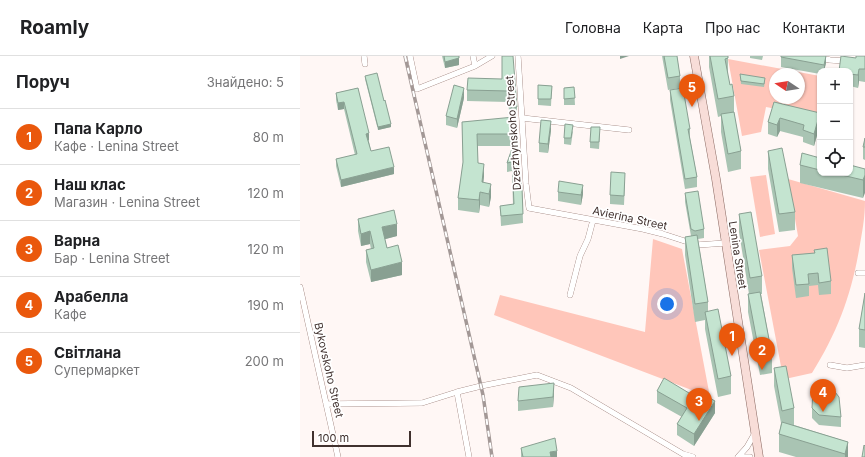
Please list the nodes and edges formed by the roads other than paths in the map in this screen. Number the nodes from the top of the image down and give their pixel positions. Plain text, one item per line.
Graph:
1 (364, 56) edge
2 (410, 56) edge
3 (473, 56) edge
4 (492, 56) edge
5 (518, 56) edge
6 (694, 56) edge
7 (812, 56) edge
8 (851, 61) edge
9 (365, 64) dead end
10 (475, 66) junction
11 (522, 118) junction
12 (629, 130) dead end
13 (529, 208) joint
14 (593, 220) junction
15 (726, 243) junction
16 (858, 273) dead end
17 (865, 273) edge
18 (300, 287) edge
19 (570, 295) dead end
20 (830, 365) dead end
21 (865, 365) edge
22 (457, 392) junction
23 (326, 404) junction
24 (755, 433) junction
25 (338, 457) edge
26 (469, 457) edge
27 (693, 457) edge
28 (738, 457) edge
29 (742, 457) edge
30 (750, 457) edge
31 (759, 457) edge

1 - 9 street
2 - 10 street
3 - 10 street
4 - 10 street
5 - 11 street, Dzerzhynskoho Street
6 - 15 main road, Lenina Street
7 - 8 street
11 - 12 street
11 - 13 street, Dzerzhynskoho Street
13 - 14 street, Avierina Street
14 - 15 street, Avierina Street
14 - 19 street
15 - 24 main road, Lenina Street
16 - 17 street
18 - 23 street, Bykovskoho Street
20 - 21 street
22 - 23 street
22 - 26 street
22 - 27 street
23 - 25 street, Bykovskoho Street
24 - 28 street
24 - 31 main road, Lenina Street
29 - 30 street

